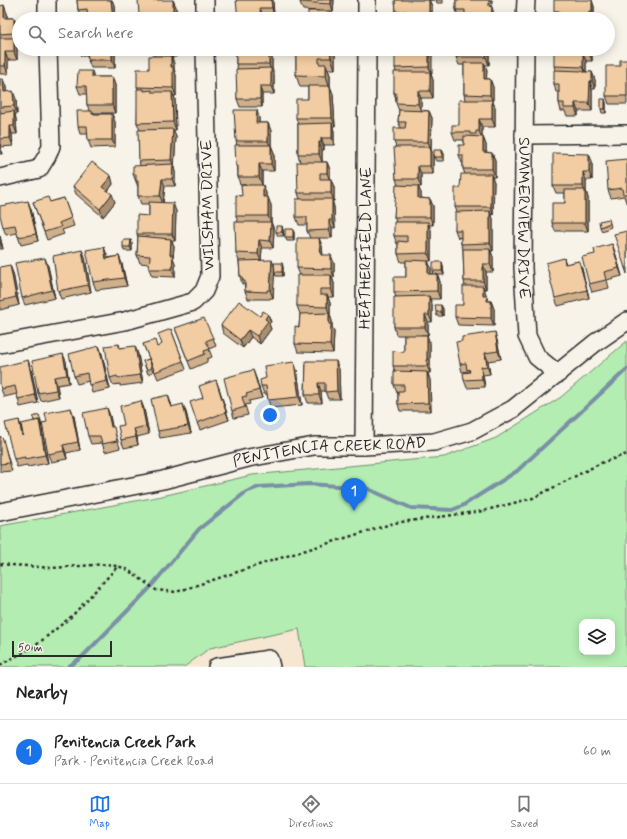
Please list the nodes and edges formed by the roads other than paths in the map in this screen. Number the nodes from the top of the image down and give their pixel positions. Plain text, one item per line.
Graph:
1 (47, 0) edge
2 (204, 0) edge
3 (367, 0) edge
4 (526, 0) edge
5 (47, 12) edge
6 (205, 12) edge
7 (367, 12) edge
8 (525, 12) edge
9 (48, 56) edge
10 (205, 56) edge
11 (367, 56) edge
12 (525, 56) edge
13 (627, 134) edge
14 (524, 135) junction
15 (0, 178) edge
16 (627, 321) edge
17 (0, 344) edge
18 (558, 374) junction
19 (364, 446) junction
20 (0, 512) edge
21 (218, 667) edge
22 (271, 667) edge

1 - 5 street
2 - 6 street
3 - 7 street
4 - 8 street
9 - 15 street
10 - 17 street, WILSHAM DRIVE
11 - 19 street, HEATHERFIELD LANE
12 - 14 street, SUMMERVIEW DRIVE
13 - 14 street
14 - 18 street, SUMMERVIEW DRIVE
16 - 18 street, PENITENCIA CREEK ROAD
18 - 19 street, PENITENCIA CREEK ROAD
19 - 20 street, PENITENCIA CREEK ROAD
21 - 22 street

